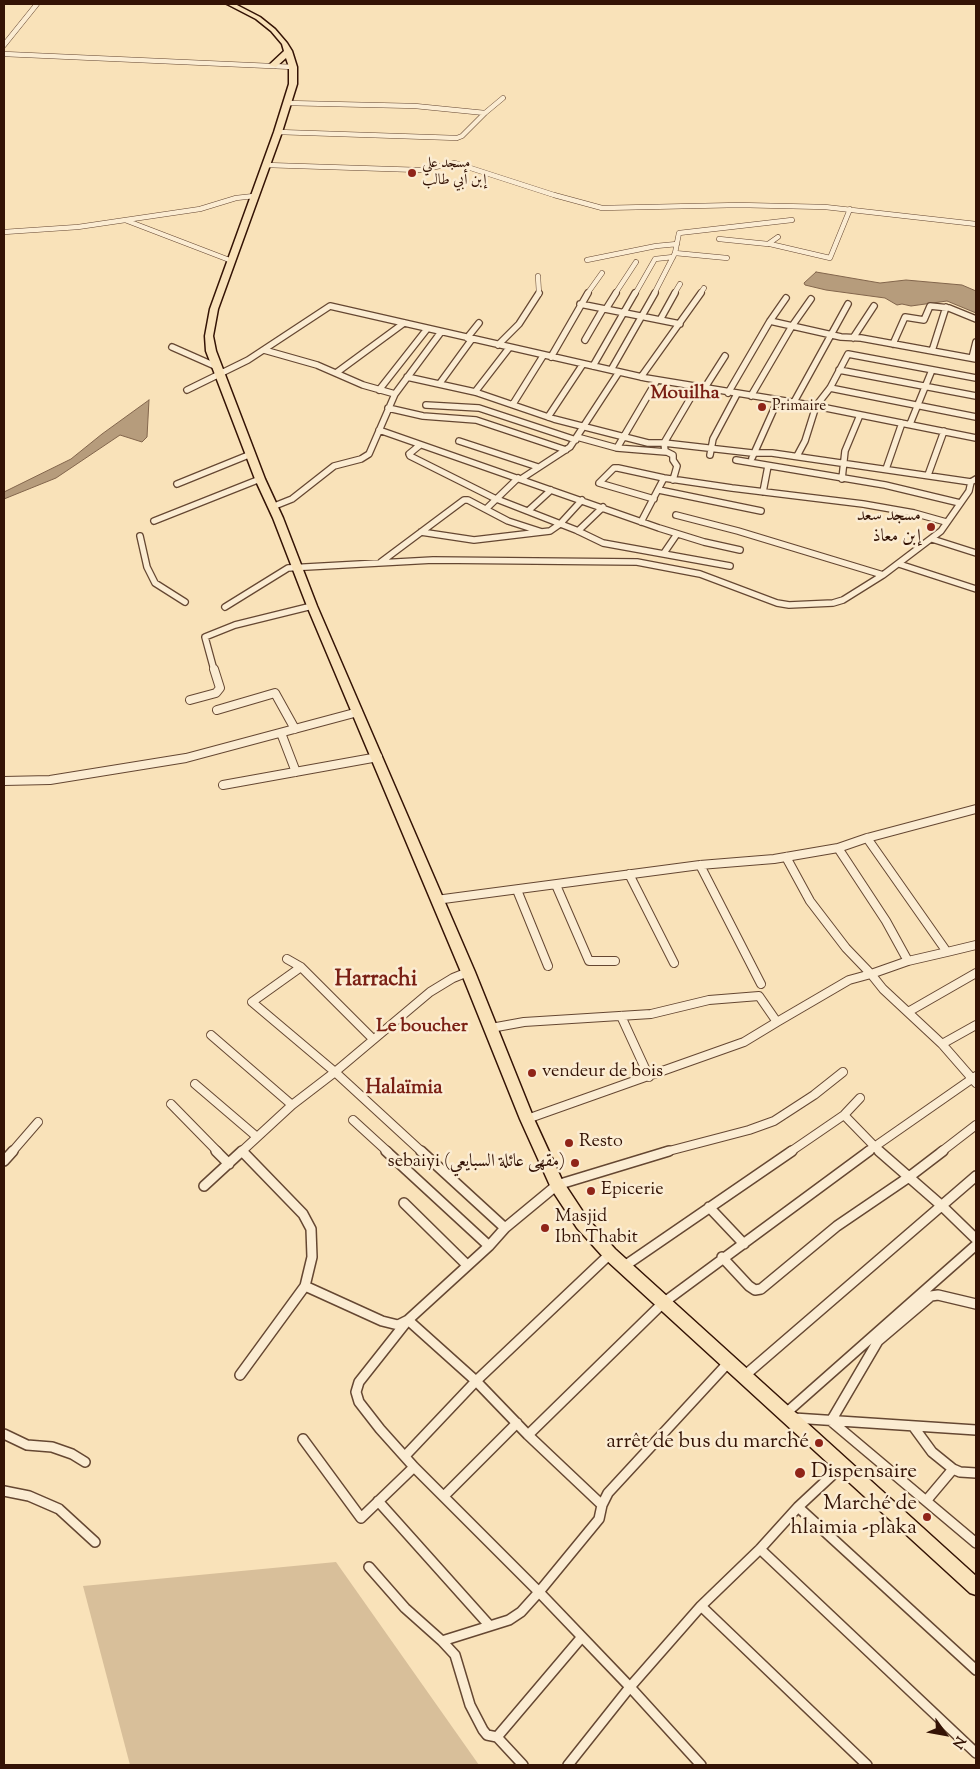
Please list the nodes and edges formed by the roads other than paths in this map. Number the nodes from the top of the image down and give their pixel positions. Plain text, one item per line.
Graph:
1 (37, 4) edge
2 (230, 4) edge
3 (4, 46) edge
4 (4, 54) edge
5 (292, 62) junction
6 (272, 65) junction
7 (502, 98) dead end
8 (287, 103) junction
9 (485, 113) junction
10 (278, 132) junction
11 (266, 165) junction
12 (254, 196) junction
13 (850, 209) junction
14 (125, 220) junction
15 (792, 220) dead end
16 (976, 224) edge
17 (4, 232) edge
18 (778, 237) dead end
19 (719, 238) dead end
20 (677, 244) junction
21 (770, 244) junction
22 (674, 255) junction
23 (727, 258) dead end
24 (587, 260) dead end
25 (232, 261) junction
26 (636, 262) dead end
27 (602, 272) dead end
28 (538, 276) dead end
29 (680, 284) dead end
30 (704, 288) dead end
31 (786, 298) dead end
32 (811, 299) dead end
33 (580, 304) junction
34 (848, 304) dead end
35 (874, 306) dead end
36 (946, 307) junction
37 (604, 309) junction
38 (623, 313) junction
39 (641, 316) junction
40 (976, 319) edge
41 (660, 320) junction
42 (770, 321) junction
43 (404, 323) junction
44 (479, 323) dead end
45 (680, 324) junction
46 (792, 326) junction
47 (428, 329) junction
48 (442, 332) junction
49 (831, 334) junction
50 (470, 338) junction
51 (854, 338) junction
52 (585, 340) dead end
53 (976, 342) edge
54 (893, 344) junction
55 (498, 345) junction
56 (172, 347) dead end
57 (509, 348) junction
58 (264, 350) junction
59 (932, 351) junction
60 (543, 356) junction
61 (725, 356) dead end
62 (551, 357) junction
63 (974, 359) edge
64 (583, 364) junction
65 (593, 366) junction
66 (217, 370) junction
67 (610, 370) junction
68 (839, 370) junction
69 (932, 370) junction
70 (619, 372) junction
71 (336, 373) junction
72 (407, 377) junction
73 (641, 377) junction
74 (976, 378) edge
75 (657, 380) junction
76 (440, 383) junction
77 (697, 387) junction
78 (926, 387) junction
79 (830, 388) junction
80 (704, 389) junction
81 (186, 390) dead end
82 (379, 390) junction
83 (475, 392) junction
84 (728, 393) junction
85 (395, 394) junction
86 (737, 394) junction
87 (751, 396) junction
88 (976, 396) edge
89 (778, 400) junction
90 (794, 402) junction
91 (513, 404) junction
92 (426, 405) dead end
93 (816, 406) junction
94 (918, 406) junction
95 (388, 408) junction
96 (860, 415) junction
97 (976, 416) edge
98 (548, 417) junction
99 (902, 423) junction
100 (910, 424) junction
101 (584, 428) junction
102 (380, 430) junction
103 (944, 431) junction
104 (625, 438) junction
105 (976, 438) edge
106 (577, 439) junction
107 (459, 441) dead end
108 (664, 443) junction
109 (420, 445) junction
110 (617, 448) junction
111 (566, 450) junction
112 (666, 452) junction
113 (710, 452) junction
114 (752, 453) junction
115 (251, 454) junction
116 (797, 456) junction
117 (736, 460) dead end
118 (751, 462) junction
119 (844, 463) junction
120 (768, 466) junction
121 (538, 468) junction
122 (886, 469) junction
123 (928, 475) junction
124 (260, 478) junction
125 (664, 478) junction
126 (520, 479) junction
127 (842, 479) junction
128 (673, 480) junction
129 (974, 480) edge
130 (177, 484) dead end
131 (551, 490) junction
132 (659, 490) junction
133 (763, 492) junction
134 (497, 498) junction
135 (654, 499) junction
136 (582, 500) junction
137 (960, 503) junction
138 (272, 507) junction
139 (604, 507) junction
140 (486, 509) junction
141 (528, 511) junction
142 (761, 511) dead end
143 (676, 515) dead end
144 (154, 522) dead end
145 (641, 522) junction
146 (946, 522) junction
147 (560, 524) junction
148 (578, 531) junction
149 (422, 532) junction
150 (542, 532) junction
151 (677, 534) junction
152 (140, 536) dead end
153 (932, 539) junction
154 (740, 550) dead end
155 (664, 552) junction
156 (976, 553) edge
157 (382, 562) junction
158 (899, 564) junction
159 (730, 566) dead end
160 (296, 567) junction
161 (883, 575) junction
162 (976, 589) edge
163 (185, 602) dead end
164 (312, 606) junction
165 (224, 607) dead end
166 (190, 700) dead end
167 (217, 710) dead end
168 (358, 712) junction
169 (295, 730) junction
170 (281, 734) junction
171 (378, 757) junction
172 (296, 772) junction
173 (4, 781) edge
174 (223, 785) dead end
175 (976, 809) edge
176 (867, 838) junction
177 (838, 848) junction
178 (786, 857) junction
179 (700, 866) junction
180 (629, 874) junction
181 (556, 885) junction
182 (518, 890) junction
183 (436, 900) junction
184 (976, 945) edge
185 (947, 952) junction
186 (287, 959) dead end
187 (615, 961) dead end
188 (908, 961) junction
189 (674, 963) dead end
190 (548, 966) dead end
191 (302, 967) junction
192 (468, 972) junction
193 (976, 973) edge
194 (870, 974) junction
195 (762, 984) dead end
196 (908, 1012) junction
197 (620, 1016) junction
198 (777, 1022) junction
199 (976, 1025) edge
200 (491, 1028) junction
201 (210, 1035) dead end
202 (374, 1039) junction
203 (942, 1044) junction
204 (335, 1072) junction
205 (843, 1072) dead end
206 (649, 1077) junction
207 (975, 1079) edge
208 (195, 1084) dead end
209 (860, 1098) dead end
210 (171, 1104) dead end
211 (292, 1106) junction
212 (844, 1115) junction
213 (527, 1119) junction
214 (353, 1120) dead end
215 (38, 1122) dead end
216 (976, 1125) edge
217 (257, 1137) junction
218 (874, 1147) junction
219 (242, 1151) junction
220 (4, 1161) edge
221 (229, 1164) junction
222 (976, 1176) edge
223 (909, 1177) junction
224 (557, 1185) junction
225 (204, 1186) dead end
226 (404, 1203) dead end
227 (942, 1206) junction
228 (710, 1207) junction
229 (505, 1228) junction
230 (976, 1239) edge
231 (744, 1244) junction
232 (976, 1244) edge
233 (489, 1246) junction
234 (610, 1254) junction
235 (722, 1258) junction
236 (468, 1265) junction
237 (623, 1266) junction
238 (305, 1286) junction
239 (663, 1304) junction
240 (976, 1304) edge
241 (408, 1320) junction
242 (728, 1363) junction
243 (240, 1375) dead end
244 (744, 1377) junction
245 (476, 1381) junction
246 (789, 1415) junction
247 (831, 1421) junction
248 (517, 1423) junction
249 (913, 1426) junction
250 (976, 1430) edge
251 (4, 1434) edge
252 (528, 1435) junction
253 (303, 1439) dead end
254 (405, 1456) junction
255 (85, 1462) dead end
256 (842, 1466) junction
257 (414, 1467) junction
258 (953, 1469) junction
259 (976, 1473) edge
260 (4, 1492) edge
261 (444, 1496) junction
262 (378, 1501) junction
263 (926, 1501) junction
264 (602, 1504) junction
265 (798, 1507) junction
266 (95, 1542) dead end
267 (976, 1543) edge
268 (760, 1549) junction
269 (369, 1567) dead end
270 (976, 1587) edge
271 (539, 1592) junction
272 (701, 1606) junction
273 (489, 1625) junction
274 (581, 1638) junction
275 (442, 1641) junction
276 (976, 1670) edge
277 (630, 1687) junction
278 (497, 1737) junction
279 (976, 1754) edge
280 (523, 1765) edge
281 (568, 1765) edge
282 (701, 1765) edge
283 (868, 1765) edge

1 - 3 street
2 - 5 main road
4 - 6 street
5 - 6 main road
5 - 6 main road
5 - 8 main road
7 - 9 street
8 - 9 street
8 - 10 main road
9 - 10 street
10 - 11 main road
11 - 12 main road
11 - 13 street
12 - 14 street
12 - 25 main road
13 - 16 street
13 - 21 street
14 - 17 street
14 - 25 street
15 - 20 street
18 - 21 street
19 - 21 street
20 - 22 street
20 - 24 street
22 - 23 street
22 - 38 street
22 - 39 street
25 - 66 main road
26 - 37 street
27 - 33 street
28 - 55 street
29 - 41 street
30 - 45 street
31 - 42 street
32 - 46 street
33 - 37 street
33 - 62 street
34 - 49 street
35 - 51 street
36 - 40 street
36 - 54 street
36 - 59 street
37 - 38 street
37 - 52 street
38 - 39 street
38 - 65 street
39 - 41 street
39 - 67 street
41 - 45 street
42 - 46 street
42 - 84 street
43 - 47 street
43 - 58 street
43 - 71 street
44 - 50 street
45 - 73 street
46 - 49 street
46 - 87 street
47 - 48 street
47 - 82 street
48 - 50 street
48 - 72 street
49 - 51 street
49 - 90 street
50 - 55 street
50 - 76 street
51 - 54 street
53 - 63 street
54 - 59 street
55 - 57 street
56 - 66 street
57 - 60 street
57 - 83 street
58 - 66 street
58 - 71 street
59 - 63 street
60 - 62 street
60 - 91 street
61 - 80 street
62 - 64 street
64 - 65 street
64 - 98 street
65 - 67 street
66 - 81 street
66 - 115 main road
67 - 70 street
68 - 69 street
68 - 78 street
68 - 79 street
69 - 74 street
69 - 78 street
70 - 73 street
70 - 101 street
71 - 82 street
72 - 76 street
72 - 85 street
73 - 75 street
75 - 77 street
75 - 104 street
76 - 83 street
77 - 80 street
77 - 108 street
78 - 88 street
78 - 94 street
79 - 93 street
79 - 94 street
80 - 84 street
82 - 85 street
83 - 91 street
84 - 86 street
85 - 95 street
86 - 87 street
86 - 113 street
87 - 89 street
89 - 90 street
89 - 114 street
90 - 93 street
91 - 98 street
92 - 106 street
93 - 96 street
93 - 116 street
94 - 97 street
94 - 100 street
95 - 102 street
95 - 111 street
96 - 99 street
96 - 119 street
98 - 101 street
99 - 100 street
99 - 122 street
100 - 103 street
101 - 104 street
101 - 106 street
102 - 109 street
102 - 138 street
103 - 105 street
103 - 123 street
104 - 108 street
104 - 110 street
106 - 110 street
106 - 111 street
107 - 121 street
108 - 112 street
108 - 113 street
109 - 126 street
109 - 134 street
110 - 112 street
111 - 121 street
112 - 128 street
113 - 114 street
114 - 116 street
114 - 118 street
115 - 124 main road
115 - 130 street
116 - 119 street
117 - 118 street
118 - 120 street
119 - 122 street
119 - 127 street
120 - 127 street
120 - 133 street
121 - 126 street
122 - 123 street
123 - 129 street
124 - 138 main road
124 - 144 street
125 - 128 street
125 - 132 street
125 - 135 street
126 - 131 street
126 - 134 street
127 - 137 street
128 - 133 street
129 - 137 street
131 - 136 street
131 - 141 street
132 - 135 street
132 - 142 street
133 - 146 street
134 - 140 street
134 - 141 street
135 - 145 street
136 - 139 street
136 - 147 street
137 - 146 street
138 - 160 main road
139 - 145 street
139 - 148 street
140 - 149 street
140 - 150 street
141 - 147 street
143 - 161 street
145 - 151 street
146 - 153 street
147 - 148 street
147 - 150 street
148 - 155 street
149 - 150 street
149 - 157 street
151 - 154 street
151 - 155 street
152 - 163 street
153 - 156 street
153 - 158 street
155 - 159 street
157 - 160 street
157 - 161 street
158 - 161 street
158 - 162 street
160 - 164 main road
160 - 165 street
164 - 166 street
164 - 168 main road
167 - 169 street
168 - 169 street
168 - 171 main road
169 - 170 street
170 - 172 street
170 - 173 street
171 - 172 street
171 - 183 main road
172 - 174 street
175 - 176 street
176 - 177 street
176 - 185 street
177 - 178 street
177 - 188 street
178 - 179 street
178 - 194 street
179 - 180 street
179 - 195 street
180 - 181 street
180 - 189 street
181 - 182 street
181 - 187 street
182 - 183 street
182 - 190 street
183 - 192 main road
184 - 185 street
185 - 188 street
186 - 191 street
188 - 194 street
191 - 202 street
191 - 204 street
192 - 200 main road
192 - 202 street
193 - 196 street
194 - 196 street
194 - 198 street
196 - 203 street
197 - 198 street
197 - 200 street
197 - 206 street
198 - 206 street
199 - 203 street
200 - 213 main road
201 - 211 street
202 - 204 street
203 - 207 street
204 - 211 street
204 - 229 street
205 - 224 street
206 - 213 street
207 - 218 street
208 - 217 street
209 - 212 street
210 - 221 street
211 - 217 street
212 - 218 street
212 - 228 street
213 - 224 main road
214 - 233 street
215 - 220 street
216 - 223 street
217 - 219 street
218 - 223 street
218 - 231 street
219 - 221 street
219 - 238 street
221 - 225 street
222 - 227 street
223 - 227 street
223 - 235 street
224 - 229 street
224 - 234 main road
226 - 236 street
227 - 230 street
227 - 244 street
228 - 231 street
228 - 237 street
229 - 233 street
231 - 235 street
232 - 246 street
233 - 236 street
234 - 237 main road
234 - 245 street
235 - 239 street
236 - 241 street
237 - 239 main road
238 - 241 street
238 - 243 street
239 - 242 main road
239 - 252 street
240 - 247 street
241 - 245 street
241 - 254 street
242 - 244 main road
242 - 264 street
244 - 246 main road
245 - 248 street
245 - 254 street
246 - 247 street
246 - 256 main road
247 - 249 street
247 - 263 street
248 - 252 street
248 - 261 street
249 - 250 street
249 - 258 street
251 - 255 street
252 - 264 street
253 - 262 street
254 - 257 street
256 - 265 street
256 - 270 main road
257 - 261 street
257 - 262 street
258 - 259 street
258 - 263 street
260 - 266 street
261 - 271 street
262 - 273 street
263 - 267 street
264 - 271 street
265 - 268 street
265 - 276 street
268 - 272 street
268 - 279 street
269 - 275 street
271 - 273 street
271 - 274 street
272 - 277 street
272 - 283 street
273 - 275 street
274 - 277 street
274 - 278 street
275 - 278 street
277 - 281 street
277 - 282 street
278 - 280 street

